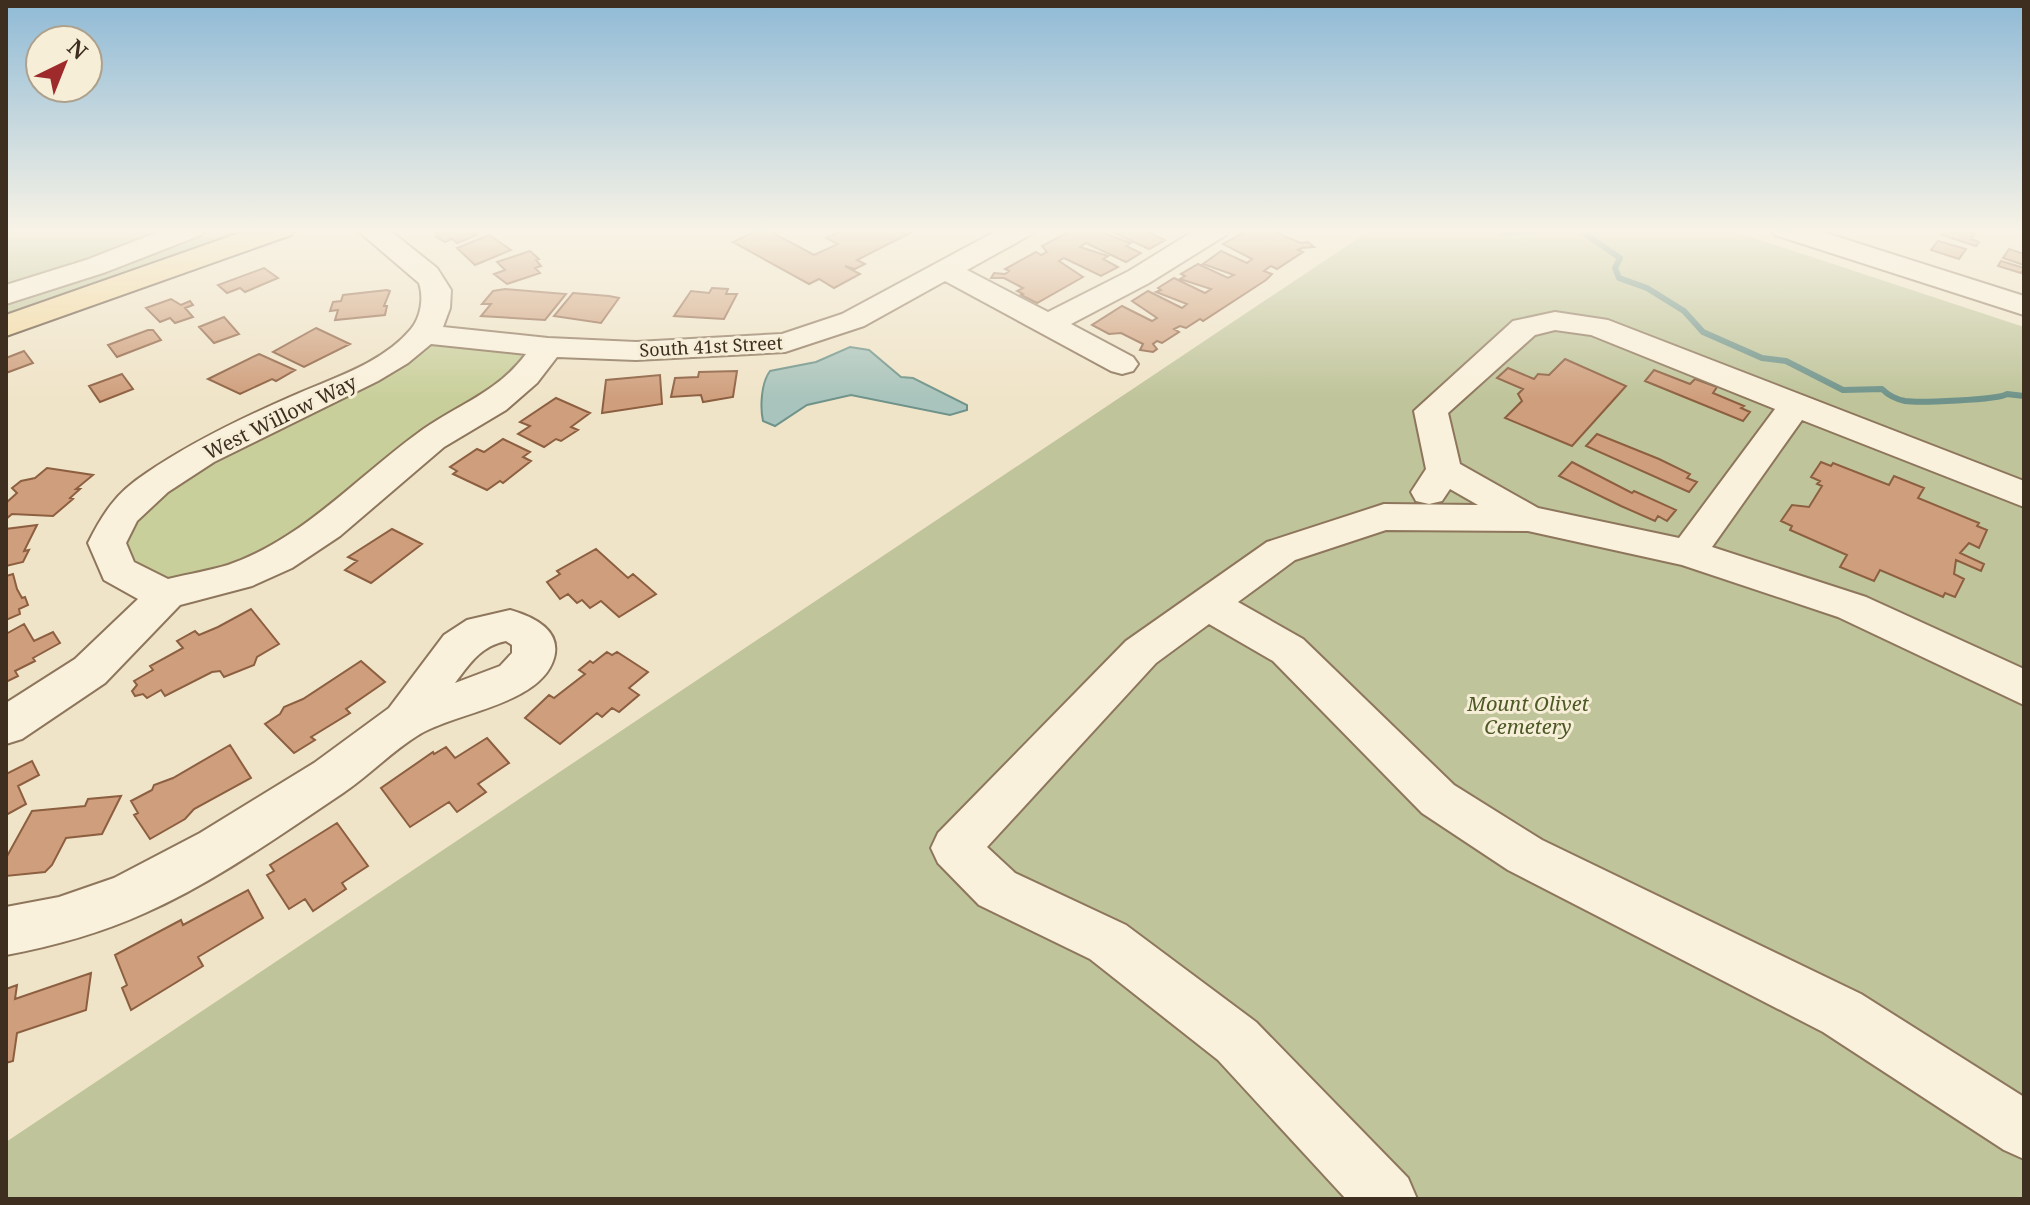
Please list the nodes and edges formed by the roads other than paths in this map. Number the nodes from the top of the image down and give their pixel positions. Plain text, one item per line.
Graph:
1 (36, 285) edge
2 (90, 285) edge
3 (435, 285) edge
4 (918, 285) edge
5 (975, 285) edge
6 (1123, 285) edge
7 (1968, 285) edge
8 (6, 295) edge
9 (2022, 301) edge
10 (1048, 324) junction
11 (6, 326) edge
12 (424, 334) junction
13 (548, 347) junction
14 (1122, 364) dead end
15 (1795, 405) junction
16 (1444, 470) junction
17 (2024, 495) edge
18 (1411, 517) junction
19 (1528, 518) junction
20 (1688, 553) junction
21 (167, 594) junction
22 (1208, 604) junction
23 (2024, 688) edge
24 (405, 721) dead end
25 (6, 726) edge
26 (6, 931) edge
27 (2024, 1130) edge
28 (1387, 1199) edge

1 - 8 street
2 - 11 main road
3 - 12 street
4 - 13 street, South 41st Street
5 - 10 street
6 - 10 street
7 - 9 street
10 - 14 street
12 - 13 street, South 41st Street
12 - 21 street, West Willow Way
13 - 21 street
15 - 16 street
15 - 17 street
15 - 20 street
16 - 18 street
16 - 19 street
18 - 19 street
18 - 22 street
19 - 20 street
20 - 23 street
21 - 25 street
22 - 27 street
22 - 28 street
24 - 26 street

